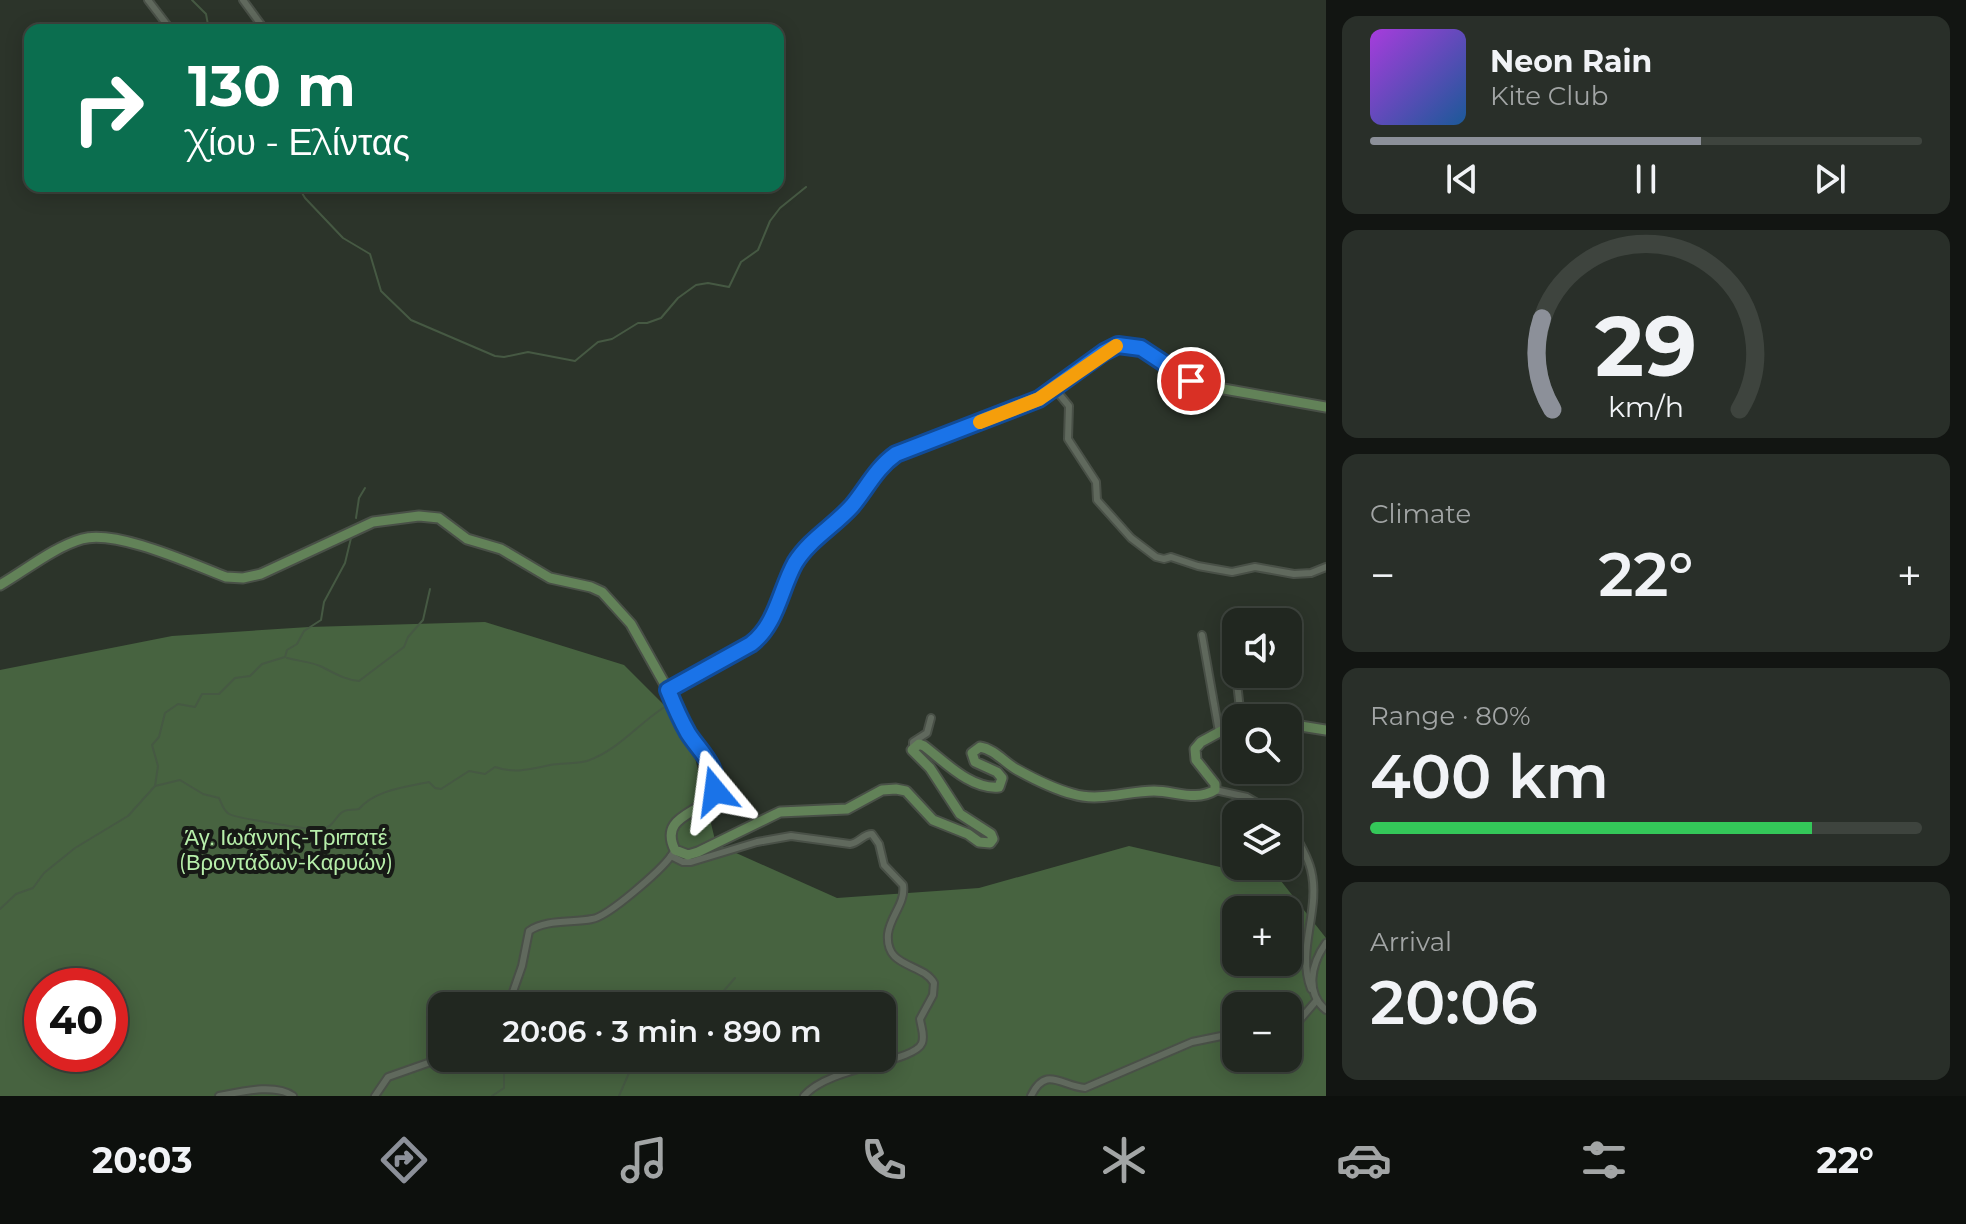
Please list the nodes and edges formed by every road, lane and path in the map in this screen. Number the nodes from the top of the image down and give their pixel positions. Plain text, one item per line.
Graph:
1 (148, 0) edge
2 (243, 0) edge
3 (166, 24) edge
4 (261, 24) edge
5 (1055, 389) junction
6 (1326, 407) edge
7 (1326, 567) edge
8 (0, 585) edge
9 (1202, 635) dead end
10 (668, 690) junction
11 (931, 718) dead end
12 (1302, 726) edge
13 (1222, 730) edge
14 (1326, 730) edge
15 (1219, 732) junction
16 (913, 748) junction
17 (1215, 790) junction
18 (1252, 800) edge
19 (1302, 852) edge
20 (673, 853) junction
21 (1326, 943) edge
22 (1311, 989) junction
23 (513, 992) edge
24 (1316, 1001) junction
25 (1326, 1010) edge
26 (1302, 1017) edge
27 (1222, 1036) edge
28 (428, 1063) edge
29 (219, 1096) edge
30 (293, 1096) edge
31 (375, 1096) edge
32 (804, 1096) edge
33 (1031, 1096) edge

1 - 3 street
2 - 4 street
5 - 6 main road
5 - 7 street
5 - 10 main road
8 - 10 main road
9 - 15 street
10 - 20 main road
11 - 16 street
12 - 14 main road
13 - 15 main road
15 - 17 main road
16 - 17 main road
16 - 20 main road
17 - 18 street
19 - 22 street
20 - 23 street
20 - 32 street
21 - 22 street
22 - 24 street
24 - 25 street
24 - 26 street
27 - 33 street
28 - 31 street
29 - 30 street

